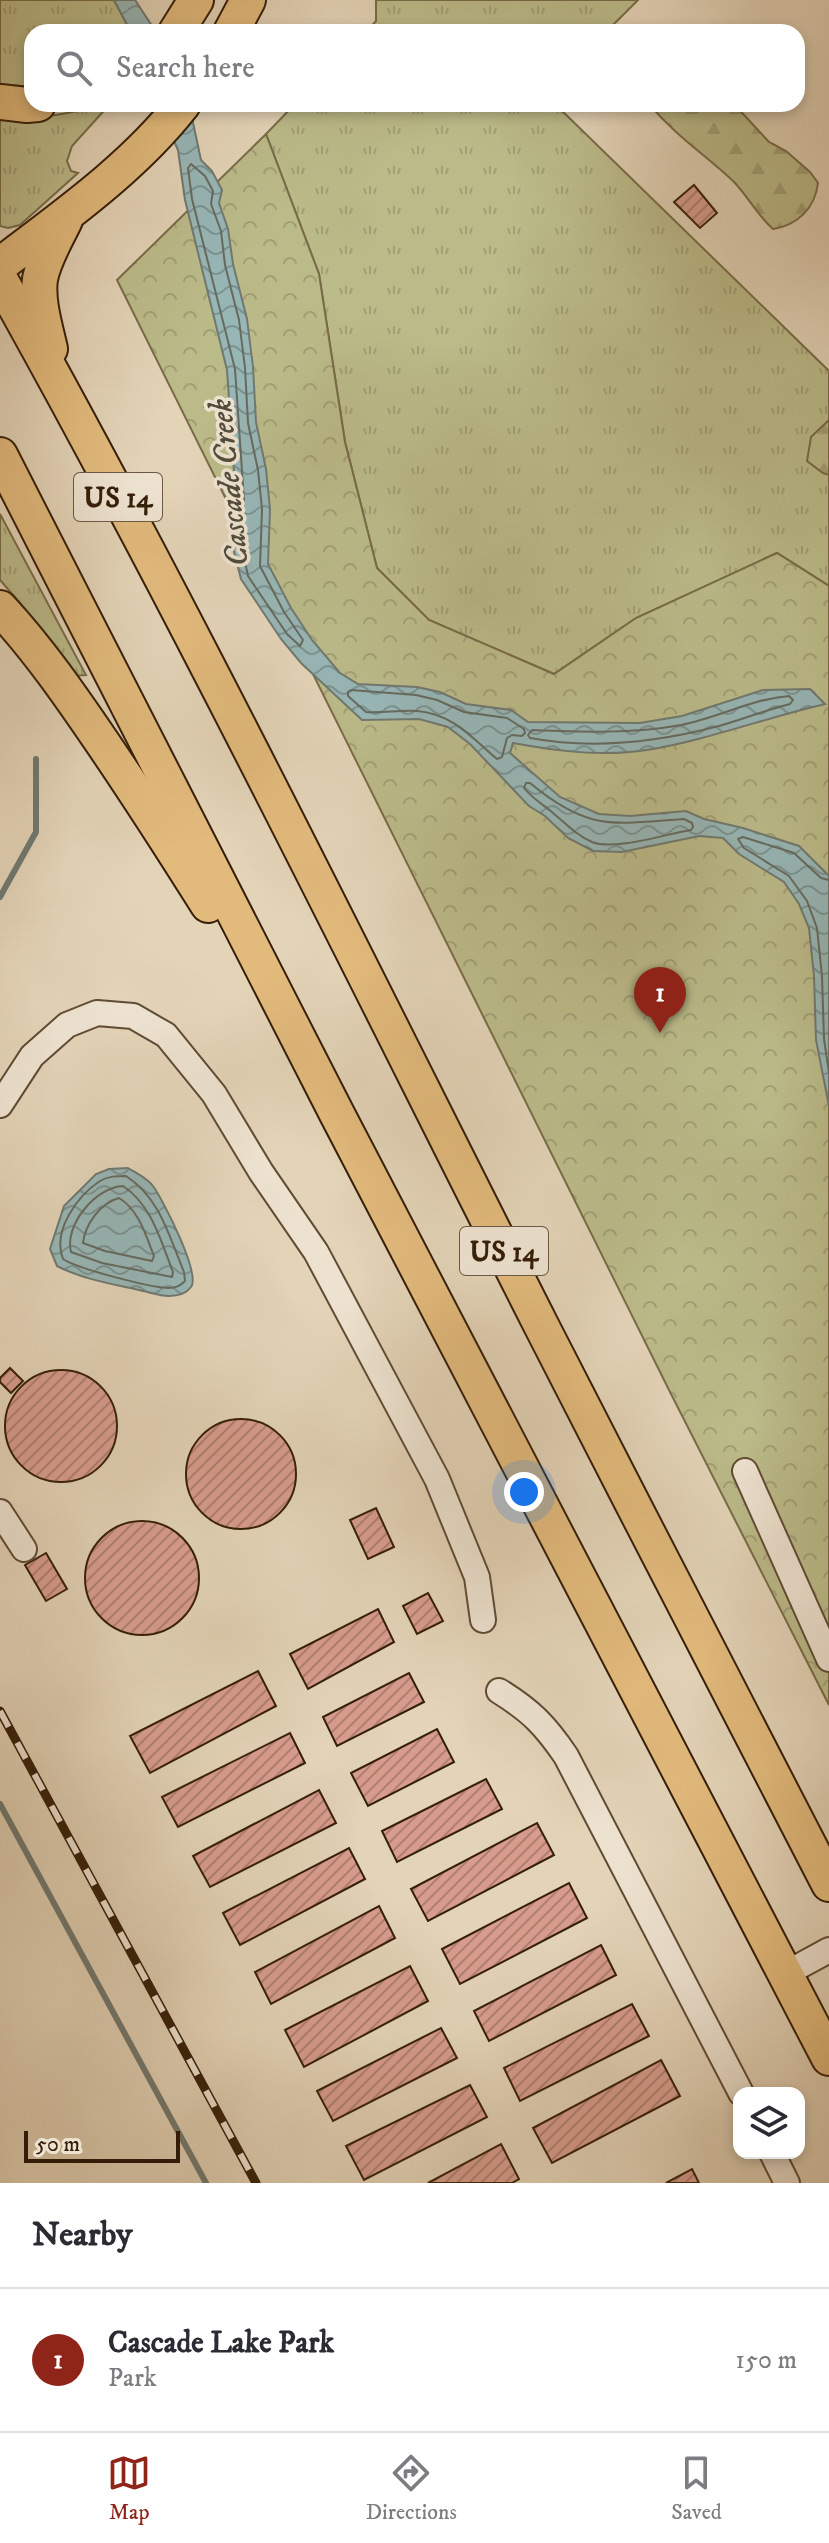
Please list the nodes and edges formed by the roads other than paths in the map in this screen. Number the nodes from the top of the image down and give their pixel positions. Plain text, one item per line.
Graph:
1 (196, 0) edge
2 (248, 0) edge
3 (181, 24) edge
4 (235, 24) edge
5 (0, 102) edge
6 (24, 105) edge
7 (176, 112) edge
8 (69, 212) junction
9 (0, 265) edge
10 (0, 279) edge
11 (55, 377) junction
12 (0, 455) edge
13 (0, 608) edge
14 (0, 1105) edge
15 (337, 1114) junction
16 (745, 1471) dead end
17 (0, 1512) edge
18 (24, 1549) dead end
19 (483, 1620) dead end
20 (829, 1659) edge
21 (499, 1691) dead end
22 (829, 1884) edge
23 (829, 1950) edge
24 (785, 1974) junction
25 (829, 2058) edge
26 (738, 2087) edge
27 (775, 2159) edge
28 (787, 2183) edge

1 - 3 highway
2 - 4 highway
5 - 6 highway
7 - 8 highway, US 14
8 - 9 highway
8 - 11 highway, US 14
10 - 11 highway
11 - 22 highway, US 14
12 - 15 highway, US 14
13 - 15 highway
14 - 19 street
15 - 24 highway, US 14
16 - 20 street
17 - 18 street
21 - 26 street
23 - 24 street
24 - 25 highway, US 14
27 - 28 street

